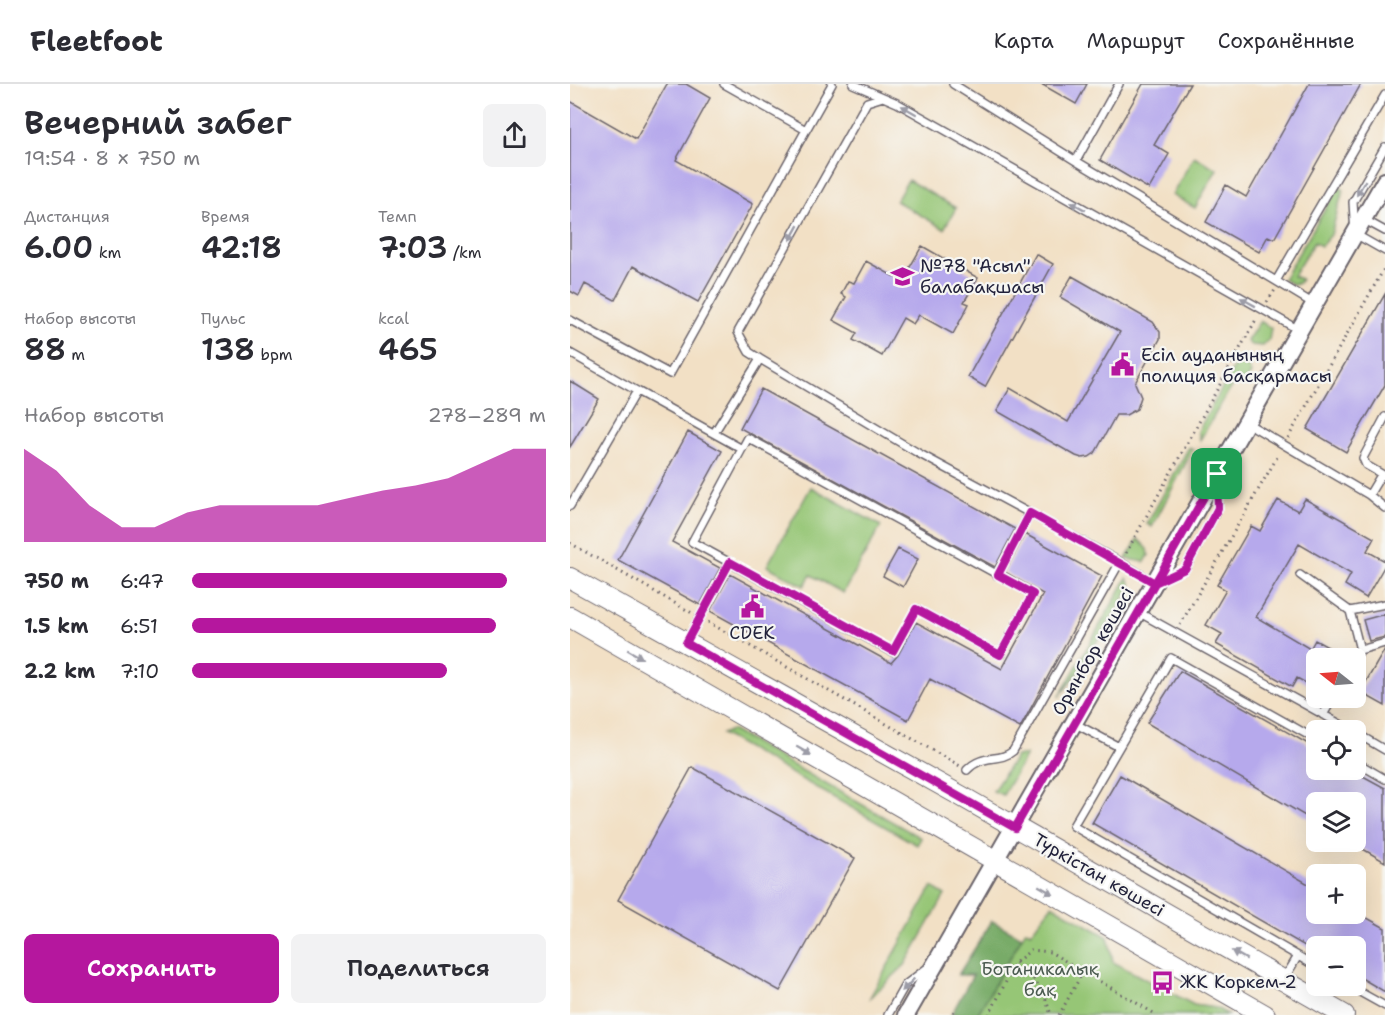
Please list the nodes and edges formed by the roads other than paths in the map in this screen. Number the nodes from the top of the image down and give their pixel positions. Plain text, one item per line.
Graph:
1 (724, 84) edge
2 (832, 84) edge
3 (853, 84) edge
4 (953, 84) edge
5 (1119, 84) edge
6 (1385, 95) edge
7 (883, 97) junction
8 (806, 130) junction
9 (1385, 147) edge
10 (1076, 161) junction
11 (1385, 181) edge
12 (1363, 219) junction
13 (1385, 231) edge
14 (1355, 234) junction
15 (1385, 251) edge
16 (1278, 282) junction
17 (1314, 304) junction
18 (570, 321) edge
19 (1299, 330) junction
20 (570, 353) edge
21 (760, 359) junction
22 (637, 391) junction
23 (1385, 417) edge
24 (1246, 423) junction
25 (714, 434) junction
26 (742, 449) junction
27 (1383, 476) edge
28 (1369, 495) junction
29 (570, 506) edge
30 (1385, 508) edge
31 (1030, 513) junction
32 (1122, 560) junction
33 (730, 562) junction
34 (998, 575) junction
35 (1300, 575) dead end
36 (570, 578) edge
37 (1155, 583) junction
38 (1385, 604) edge
39 (1350, 611) junction
40 (1138, 612) junction
41 (570, 617) edge
42 (686, 643) junction
43 (1385, 643) edge
44 (1359, 648) edge
45 (1366, 648) edge
46 (1327, 708) edge
47 (1323, 715) junction
48 (1332, 720) edge
49 (1074, 723) junction
50 (1306, 734) edge
51 (1366, 739) edge
52 (1119, 747) junction
53 (1385, 750) edge
54 (1366, 768) edge
55 (967, 770) road end
56 (1385, 778) edge
57 (1015, 828) junction
58 (995, 861) junction
59 (1298, 956) junction
60 (1306, 961) edge
61 (935, 962) junction
62 (1283, 980) junction
63 (1366, 995) edge
64 (1385, 1006) edge
65 (1261, 1014) edge
66 (888, 1015) edge
67 (906, 1015) edge
68 (1344, 1015) edge

1 - 8 lane
2 - 8 lane
3 - 7 lane
4 - 10 lane
5 - 10 lane
6 - 16 lane
19 -> 7 lane
7 -> 21 lane
8 - 18 lane
9 -> 14 lane
10 - 16 lane
11 - 12 street, Орынбор көшесі
12 - 13 lane
12 - 14 street, Орынбор көшесі
14 - 15 lane
14 - 17 street, Орынбор көшесі
16 - 17 lane
17 - 19 street, Орынбор көшесі
19 - 24 street, Орынбор көшесі
20 - 22 lane
21 - 25 lane
21 - 31 lane
22 - 25 lane
22 - 29 lane
23 - 27 lane
24 - 28 lane
24 - 37 street, Орынбор көшесі
25 - 26 lane
26 - 33 lane
26 - 34 lane
27 - 28 lane
28 - 30 lane
31 - 32 lane
31 - 34 lane
32 - 37 lane
32 - 55 lane
33 - 34 lane
33 - 42 lane
35 - 39 lane
36 - 42 main road, Түркістан көшесі
37 - 40 street, Орынбор көшесі
38 - 39 lane
39 - 44 lane
40 - 47 lane
40 - 49 street, Орынбор көшесі
41 -> 58 main road
42 - 57 main road, Түркістан көшесі
43 - 45 lane
46 - 47 lane
47 - 48 lane
49 - 52 lane
49 - 57 street, Орынбор көшесі
50 - 52 lane
51 - 53 lane
52 - 59 lane
54 - 56 lane
57 - 58 street, Орынбор көшесі
62 -> 57 main road, Түркістан көшесі
58 - 61 street, Орынбор көшесі
58 -> 65 main road
59 - 60 lane
59 - 62 lane
61 -> 66 lane
61 - 67 street, Орынбор көшесі
62 - 68 main road, Түркістан көшесі
63 - 64 lane

